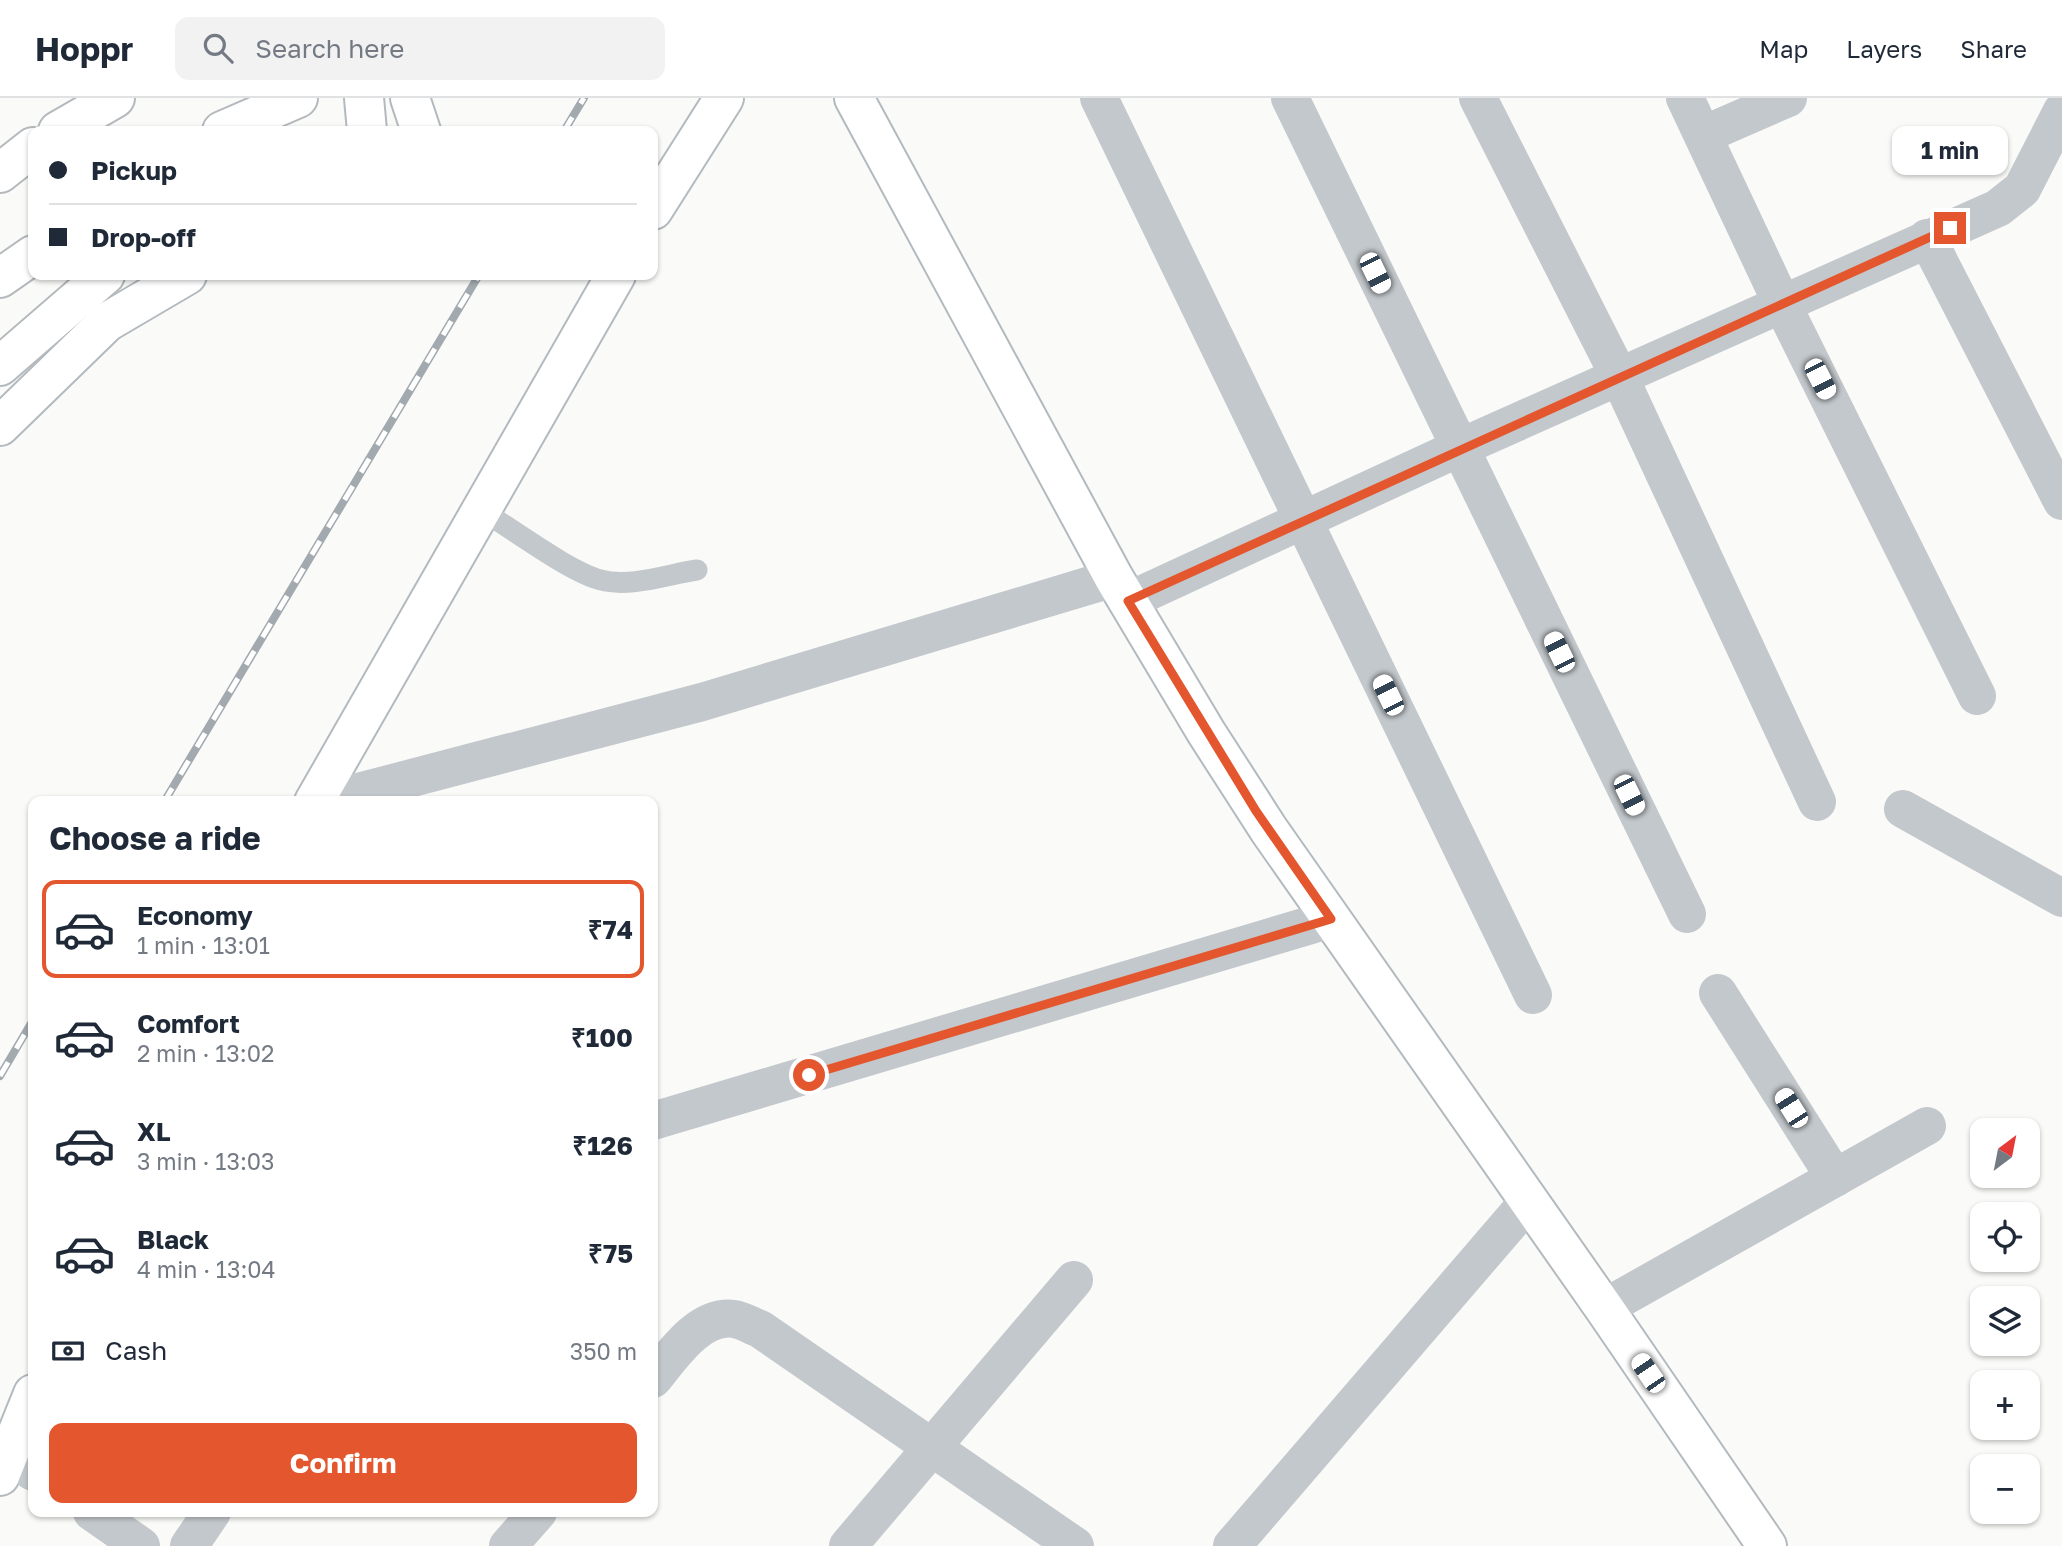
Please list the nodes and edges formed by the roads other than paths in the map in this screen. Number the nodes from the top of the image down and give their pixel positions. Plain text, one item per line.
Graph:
1 (115, 98) edge
2 (298, 98) edge
3 (364, 98) edge
4 (410, 98) edge
5 (724, 98) edge
6 (854, 98) edge
7 (1100, 98) edge
8 (1290, 98) edge
9 (1478, 98) edge
10 (1685, 98) edge
11 (1788, 98) edge
12 (2062, 111) edge
13 (67, 126) edge
14 (234, 126) edge
15 (367, 126) edge
16 (419, 126) edge
17 (1703, 135) junction
18 (28, 151) edge
19 (0, 173) edge
20 (658, 202) edge
21 (1927, 238) junction
22 (28, 258) edge
23 (0, 278) edge
24 (99, 280) edge
25 (178, 280) edge
26 (613, 280) edge
27 (1783, 306) junction
28 (0, 366) edge
29 (1620, 377) junction
30 (0, 426) edge
31 (1460, 448) junction
32 (2062, 501) edge
33 (481, 510) junction
34 (1304, 520) junction
35 (697, 570) dead end
36 (1121, 589) junction
37 (1978, 696) dead end
38 (317, 796) edge
39 (343, 796) edge
40 (1817, 802) dead end
41 (1903, 809) dead end
42 (2062, 898) edge
43 (1686, 914) dead end
44 (1331, 919) junction
45 (1718, 993) dead end
46 (1533, 995) dead end
47 (658, 1120) edge
48 (1927, 1126) dead end
49 (1835, 1178) junction
50 (1528, 1202) junction
51 (1074, 1280) dead end
52 (1604, 1308) junction
53 (658, 1373) edge
54 (28, 1413) edge
55 (932, 1446) junction
56 (14, 1468) edge
57 (99, 1517) edge
58 (209, 1517) edge
59 (534, 1517) edge
60 (141, 1546) edge
61 (189, 1546) edge
62 (508, 1546) edge
63 (848, 1546) edge
64 (1075, 1546) edge
65 (1232, 1546) edge
66 (1767, 1546) edge

1 - 13 main road
2 - 14 main road
3 - 15 main road
4 - 16 main road
5 - 20 main road
6 - 36 main road
7 - 34 street
8 - 31 street
9 - 29 street
10 - 17 street
11 - 17 street
12 - 21 street
17 - 27 street
18 - 19 main road
21 - 27 street
21 - 32 street
22 - 23 main road
24 - 28 main road
25 - 30 main road
26 - 33 main road
27 - 29 street
27 - 37 street
29 - 31 street
29 - 40 street
31 - 34 street
31 - 43 street
33 - 35 lane
33 - 38 main road
34 - 36 street
34 - 46 street
36 - 39 street
36 - 44 main road
41 - 42 street
44 - 47 street
44 - 50 main road
45 - 49 street
48 - 49 street
49 - 52 street
50 - 52 main road
50 - 65 street
51 - 55 street
52 - 66 main road
53 - 55 street
54 - 56 main road
55 - 63 street
55 - 64 street
57 - 60 street
58 - 61 street
59 - 62 street

